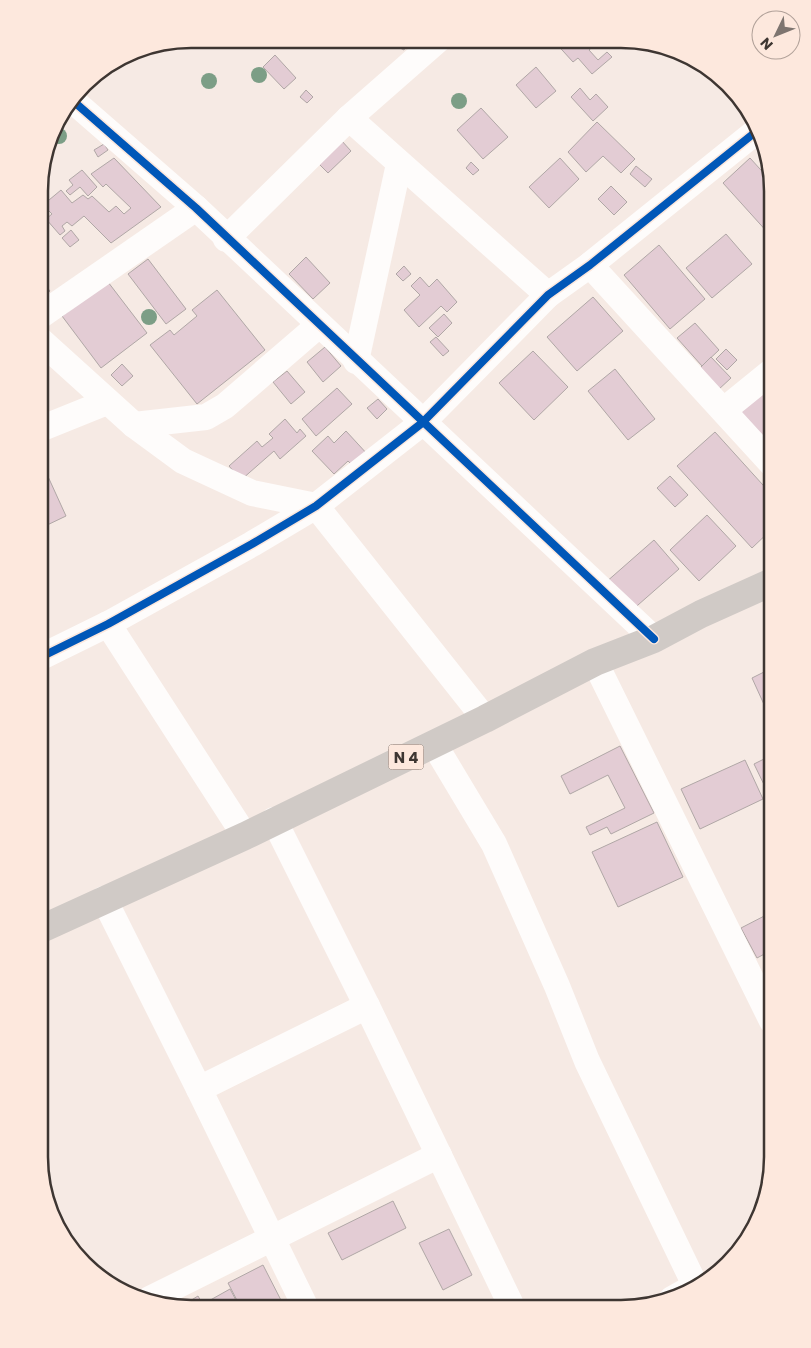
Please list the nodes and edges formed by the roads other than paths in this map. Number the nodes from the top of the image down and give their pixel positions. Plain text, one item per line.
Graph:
1 (431, 47) edge
2 (77, 104) edge
3 (349, 118) junction
4 (752, 135) edge
5 (400, 164) junction
6 (196, 208) junction
7 (226, 239) junction
8 (590, 265) junction
9 (548, 296) junction
10 (48, 310) edge
11 (319, 326) junction
12 (48, 347) edge
13 (356, 361) junction
14 (764, 378) edge
15 (107, 402) junction
16 (724, 410) junction
17 (422, 423) junction
18 (134, 425) junction
19 (48, 426) edge
20 (764, 455) edge
21 (316, 506) junction
22 (764, 586) edge
23 (108, 624) junction
24 (654, 639) junction
25 (48, 654) edge
26 (595, 662) junction
27 (484, 719) junction
28 (434, 744) junction
29 (274, 820) junction
30 (246, 836) junction
31 (104, 899) junction
32 (48, 926) edge
33 (763, 1003) edge
34 (367, 1006) junction
35 (199, 1089) junction
36 (439, 1155) junction
37 (272, 1239) junction
38 (693, 1280) edge
39 (156, 1296) edge
40 (302, 1300) edge
41 (509, 1300) edge

1 - 3 street
2 - 6 street
3 - 5 street
3 - 7 street
4 - 8 street
5 - 9 street
5 - 13 street
6 - 7 street
6 - 10 street
7 - 11 street
8 - 9 street
8 - 16 street
9 - 17 street
11 - 13 street
11 - 18 street
12 - 15 street
13 - 17 street
14 - 16 street
15 - 18 street
15 - 19 street
16 - 20 street
17 - 21 street
17 - 24 street
18 - 21 street
21 - 23 street
21 - 27 street
22 - 24 main road, N 4
23 - 25 street
23 - 30 street
24 - 26 main road, N 4
26 - 27 main road, N 4
26 - 33 street
27 - 28 main road, N 4
28 - 29 main road, N 4
28 - 38 street
29 - 30 main road, N 4
29 - 34 street
30 - 31 main road, N 4
31 - 32 main road, N 4
31 - 35 street
34 - 35 street
34 - 36 street
35 - 37 street
36 - 37 street
36 - 41 street
37 - 39 street
37 - 40 street

